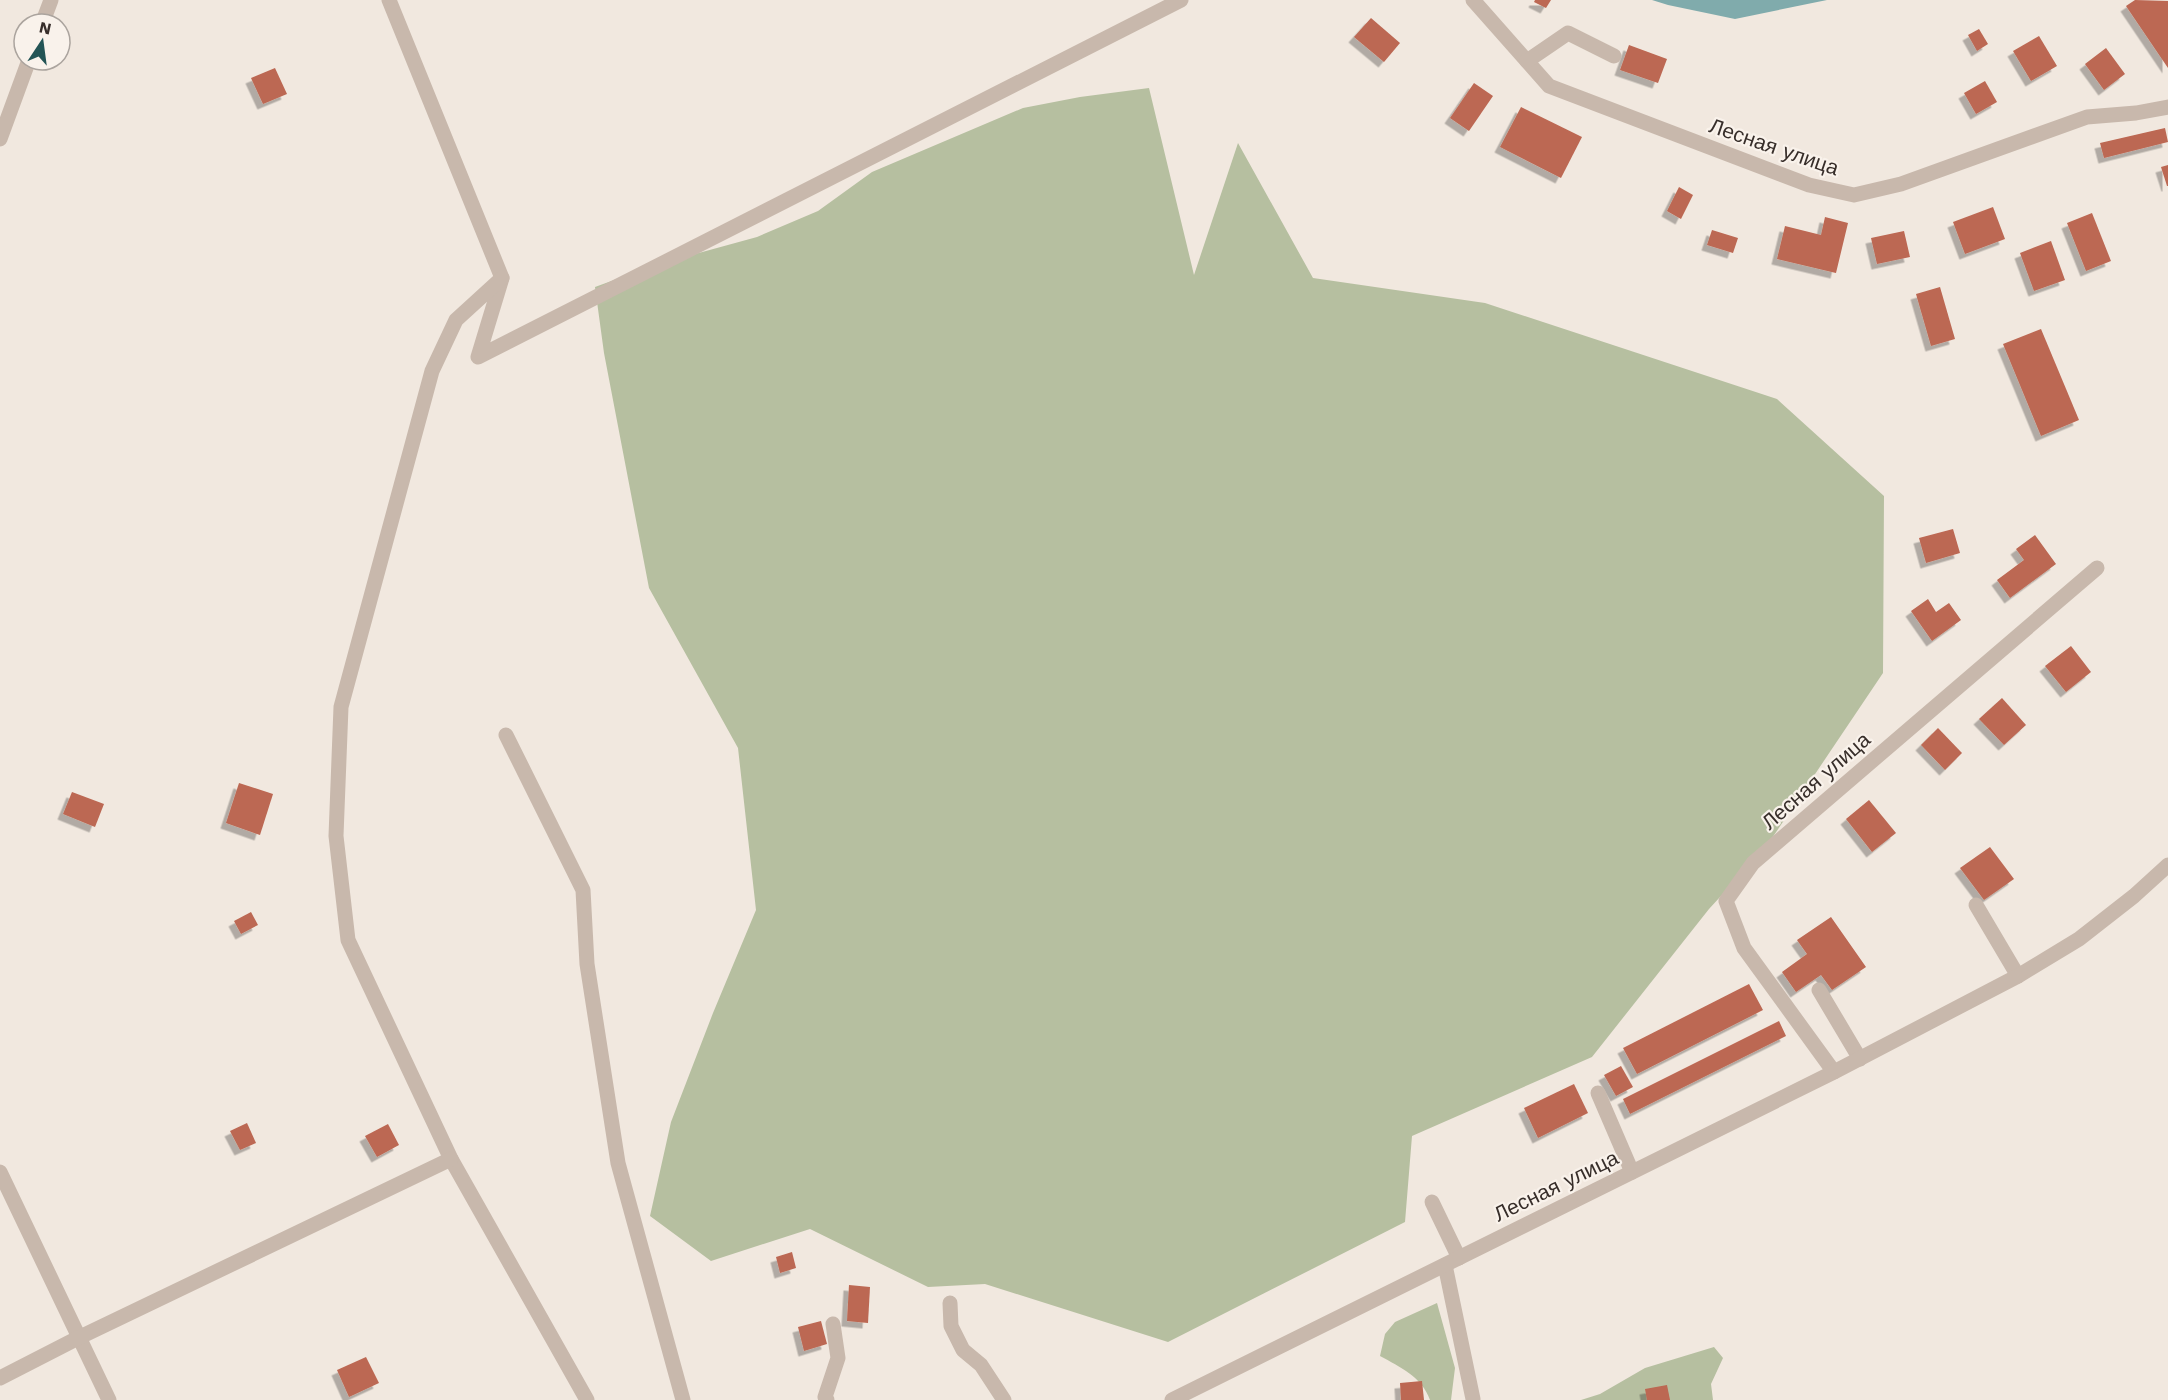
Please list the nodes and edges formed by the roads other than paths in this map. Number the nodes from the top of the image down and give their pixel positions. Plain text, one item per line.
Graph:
1 (390, 0) edge
2 (1181, 0) edge
3 (1473, 0) edge
4 (1614, 56) dead end
5 (1527, 61) junction
6 (25, 72) edge
7 (2168, 107) edge
8 (0, 139) edge
9 (502, 278) junction
10 (2097, 568) dead end
11 (506, 735) dead end
12 (2168, 865) edge
13 (1976, 905) dead end
14 (2018, 976) junction
15 (1819, 990) dead end
16 (1860, 1059) junction
17 (1834, 1072) junction
18 (1598, 1093) dead end
19 (451, 1159) junction
20 (0, 1172) edge
21 (1632, 1172) junction
22 (1432, 1202) dead end
23 (1452, 1261) junction
24 (950, 1303) dead end
25 (833, 1324) dead end
26 (78, 1338) junction
27 (0, 1378) edge
28 (1473, 1399) edge
29 (108, 1400) edge
30 (587, 1400) edge
31 (683, 1400) edge
32 (827, 1400) edge
33 (1004, 1400) edge
34 (1172, 1400) edge

1 - 9 street
2 - 9 street
3 - 5 street, Лесная улица
4 - 5 street
5 - 7 street, Лесная улица
6 - 8 street
9 - 19 street
10 - 17 street, Лесная улица
11 - 31 street
12 - 14 street, Лесная улица
13 - 14 street
14 - 16 street, Лесная улица
15 - 16 street
16 - 17 street, Лесная улица
17 - 21 street, Лесная улица
18 - 21 street
19 - 26 street
19 - 30 street
20 - 26 street
21 - 23 street, Лесная улица
22 - 23 street
23 - 28 street
23 - 34 street, Лесная улица
24 - 33 street
25 - 32 street
26 - 27 street
26 - 29 street

